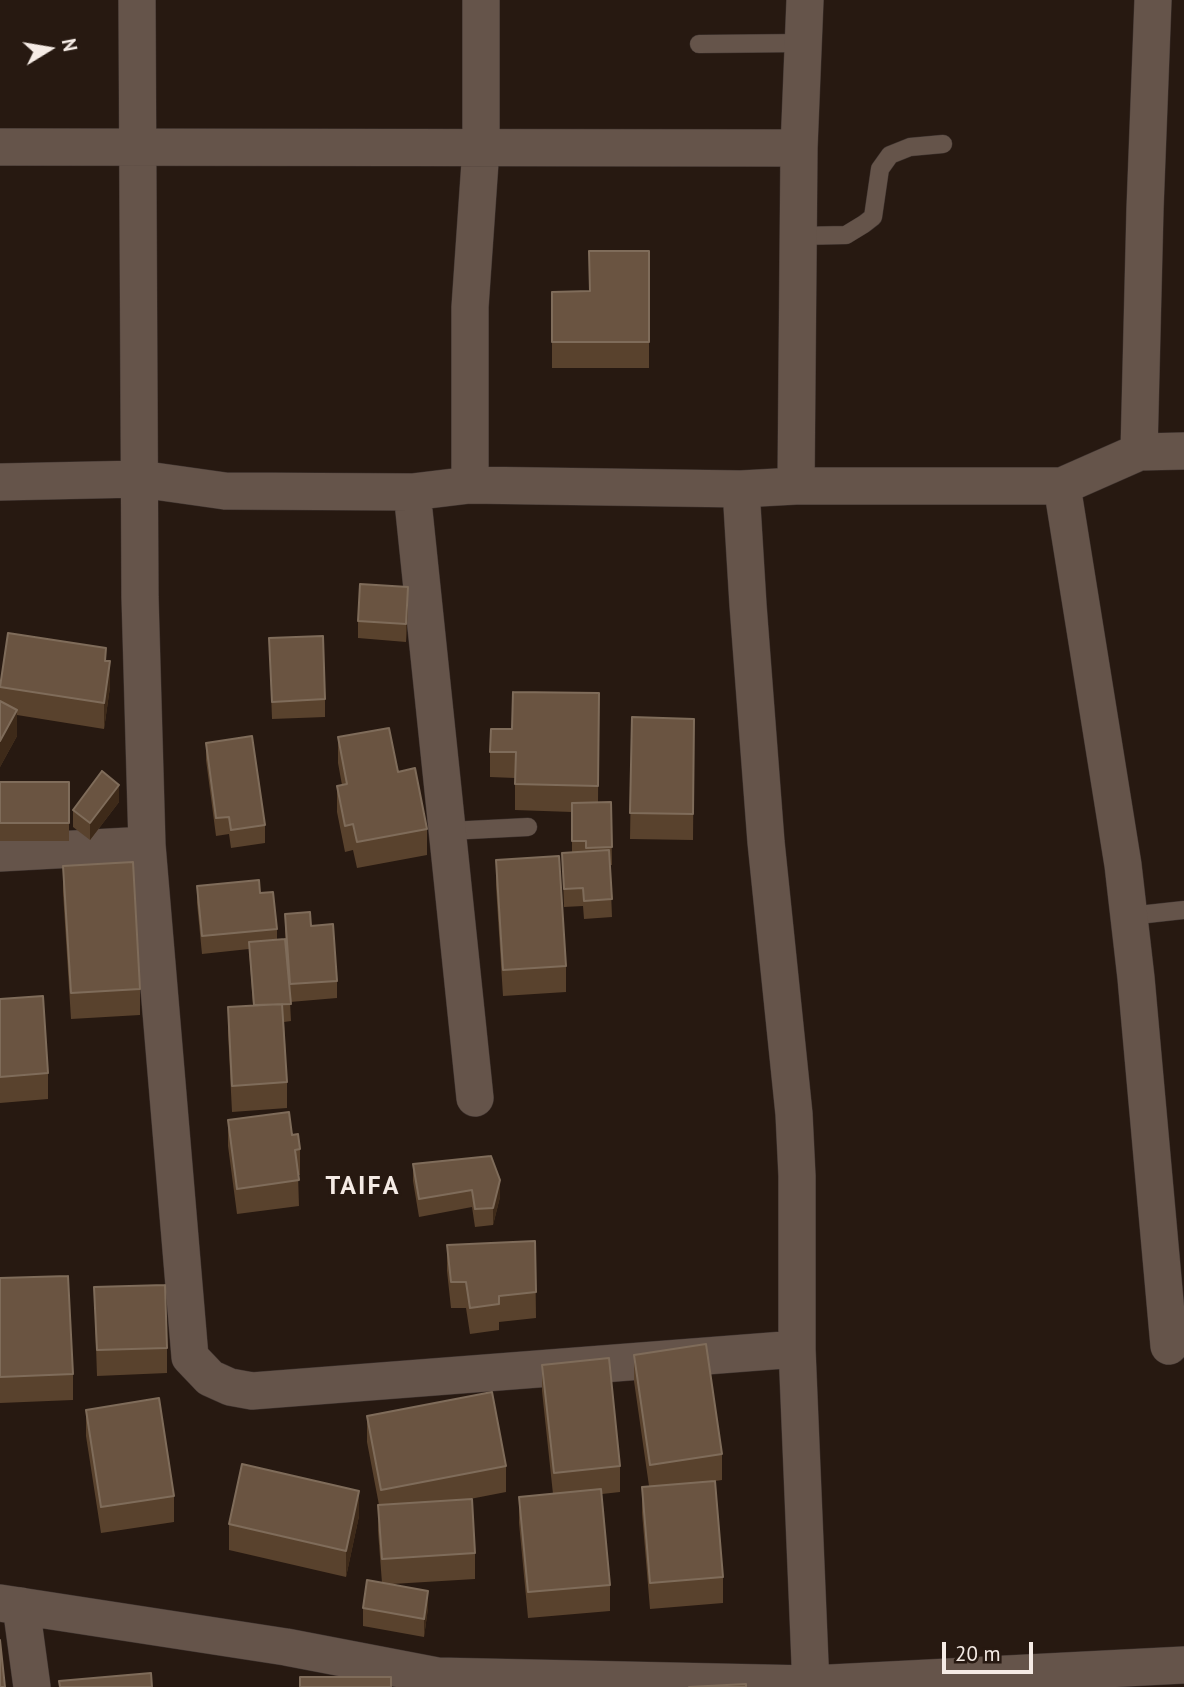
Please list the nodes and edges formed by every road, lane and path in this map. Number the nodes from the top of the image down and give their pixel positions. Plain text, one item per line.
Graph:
1 (137, 0) edge
2 (481, 0) edge
3 (804, 0) edge
4 (1153, 0) edge
5 (803, 43) junction
6 (699, 44) dead end
7 (943, 144) dead end
8 (138, 146) junction
9 (0, 147) edge
10 (481, 148) junction
11 (799, 148) junction
12 (799, 236) junction
13 (1184, 451) edge
14 (1139, 452) junction
15 (140, 480) junction
16 (0, 482) edge
17 (470, 485) junction
18 (796, 486) junction
19 (1062, 486) junction
20 (741, 489) junction
21 (412, 492) junction
22 (528, 827) dead end
23 (449, 831) junction
24 (147, 845) junction
25 (0, 853) edge
26 (1184, 910) edge
27 (1129, 916) junction
28 (475, 1098) dead end
29 (1169, 1346) dead end
30 (797, 1349) junction
31 (10, 1604) edge
32 (1184, 1665) edge
33 (438, 1681) edge
34 (811, 1686) edge
35 (32, 1687) edge

1 - 8 street
2 - 10 street
3 - 5 street
4 - 14 street
5 - 6 lane
5 - 11 street
7 - 12 lane
8 - 9 street
8 - 10 street
8 - 15 street
10 - 11 street
10 - 17 street
11 - 12 street
12 - 18 street
13 - 14 street
14 - 19 street
15 - 16 street
15 - 21 street
15 - 24 street
17 - 20 street
17 - 21 street
18 - 19 street
18 - 20 street
19 - 27 street
20 - 30 street
21 - 23 street
22 - 23 lane
23 - 28 street
24 - 25 street
24 - 30 street
26 - 27 lane
27 - 29 street
30 - 34 street
31 - 33 street
31 - 35 street
32 - 34 street
33 - 34 street

